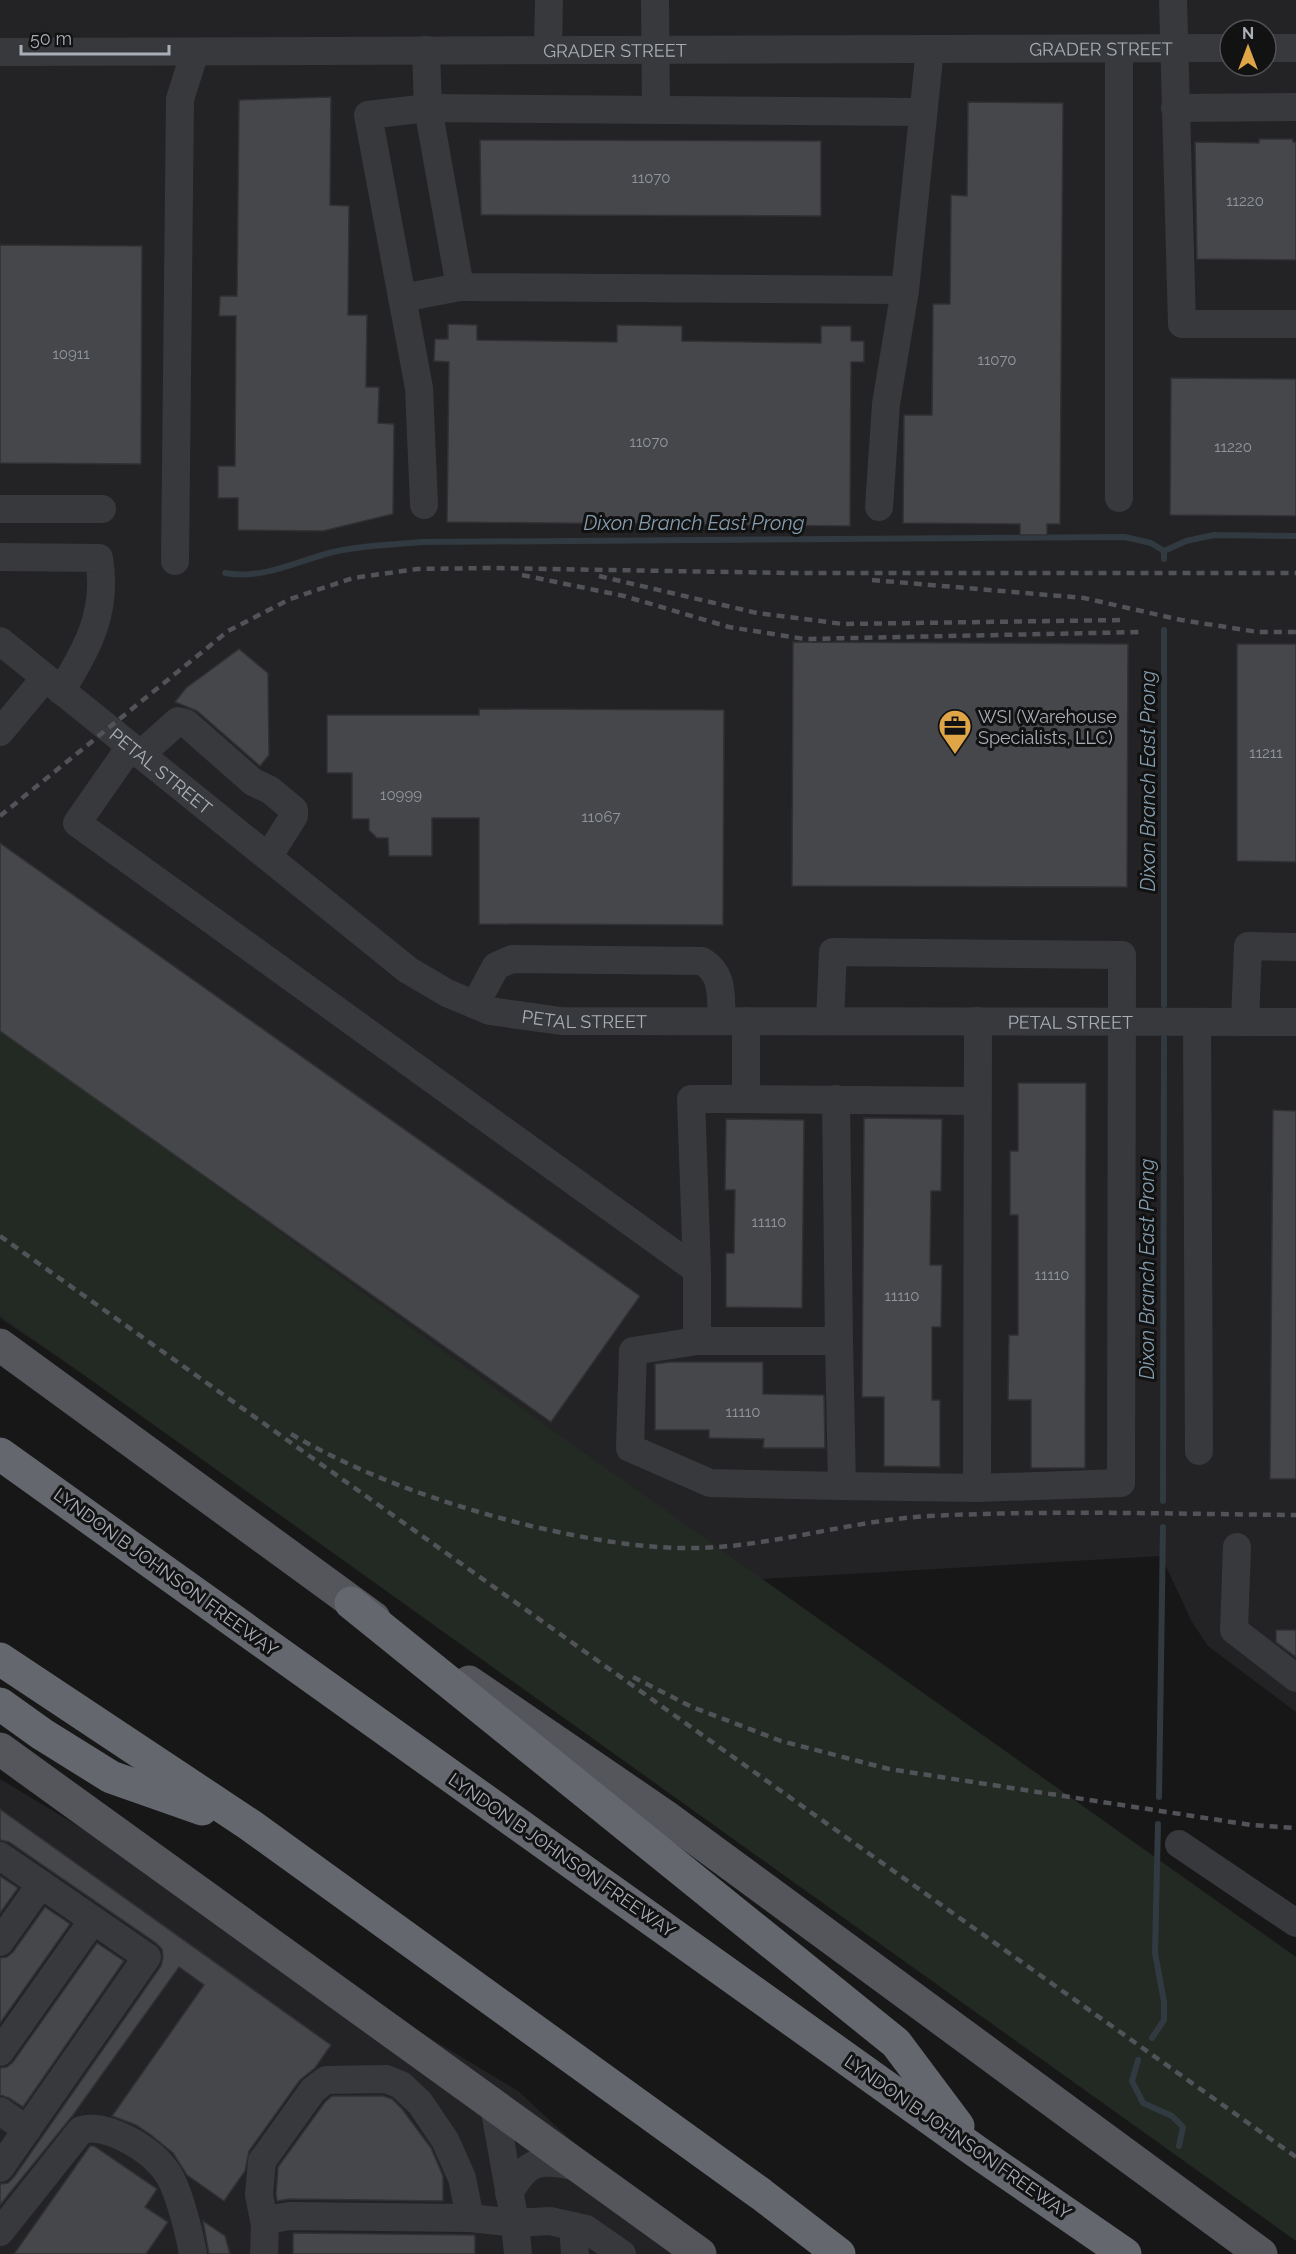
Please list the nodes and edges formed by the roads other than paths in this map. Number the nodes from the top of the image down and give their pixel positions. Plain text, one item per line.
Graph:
1 (549, 0) edge
2 (655, 0) edge
3 (1173, 0) edge
4 (1218, 48) edge
5 (1278, 48) edge
6 (1296, 48) edge
7 (548, 49) junction
8 (930, 49) junction
9 (1119, 49) junction
10 (1173, 49) junction
11 (426, 50) junction
12 (654, 50) junction
13 (0, 51) edge
14 (195, 51) junction
15 (1296, 107) edge
16 (428, 108) junction
17 (1175, 108) junction
18 (656, 110) junction
19 (923, 112) junction
20 (460, 287) junction
21 (905, 290) junction
22 (402, 298) junction
23 (1296, 324) edge
24 (1119, 498) dead end
25 (424, 505) dead end
26 (879, 507) dead end
27 (0, 509) edge
28 (102, 509) dead end
29 (0, 557) edge
30 (176, 561) dead end
31 (0, 642) edge
32 (53, 685) junction
33 (2, 727) edge
34 (135, 751) junction
35 (268, 856) junction
36 (1296, 947) edge
37 (475, 1005) junction
38 (734, 1021) junction
39 (830, 1021) junction
40 (978, 1021) junction
41 (1123, 1021) junction
42 (1197, 1022) junction
43 (1245, 1022) junction
44 (1296, 1022) edge
45 (747, 1099) junction
46 (836, 1099) junction
47 (977, 1101) junction
48 (697, 1270) junction
49 (697, 1341) junction
50 (839, 1341) junction
51 (0, 1345) edge
52 (1198, 1451) dead end
53 (0, 1454) edge
54 (843, 1486) junction
55 (976, 1488) junction
56 (1237, 1547) dead end
57 (351, 1603) junction
58 (0, 1659) edge
59 (1296, 1678) edge
60 (0, 1704) edge
61 (0, 1749) edge
62 (250, 1825) junction
63 (1179, 1844) dead end
64 (0, 1856) edge
65 (40, 1884) junction
66 (93, 1920) junction
67 (1296, 1923) edge
68 (0, 1941) edge
69 (0, 2052) edge
70 (494, 2106) junction
71 (0, 2111) edge
72 (27, 2130) junction
73 (977, 2152) junction
74 (578, 2167) junction
75 (0, 2168) edge
76 (509, 2193) junction
77 (470, 2218) junction
78 (515, 2223) junction
79 (265, 2225) junction
80 (573, 2226) junction
81 (0, 2232) edge
82 (1250, 2250) edge
83 (193, 2254) edge
84 (264, 2254) edge
85 (518, 2254) edge
86 (575, 2254) edge
87 (622, 2254) edge
88 (700, 2254) edge
89 (839, 2254) edge
90 (1125, 2254) edge

1 - 7 street
2 - 12 street
3 - 10 street
4 - 10 street, GRADER STREET
5 - 6 street
7 - 11 street, GRADER STREET
7 - 12 street, GRADER STREET
8 - 9 street, GRADER STREET
8 - 12 street, GRADER STREET
8 - 19 street
9 - 10 street, GRADER STREET
9 - 24 street
10 - 17 street
11 - 14 street, GRADER STREET
11 - 16 street
12 - 18 street
13 - 14 street, GRADER STREET
14 - 30 street
15 - 17 street
16 - 18 street
16 - 20 street
16 - 22 street
17 - 23 street
18 - 19 street
19 - 21 street
20 - 21 street
20 - 22 street
21 - 26 street
22 - 25 street
27 - 28 street
29 - 32 street
31 - 32 street, PETAL STREET
32 - 33 street
32 - 34 street, PETAL STREET
34 - 35 street, PETAL STREET
34 - 35 street
34 - 48 street
35 - 37 street, PETAL STREET
36 - 43 street
37 - 38 street, PETAL STREET
37 - 38 street
38 - 39 street, PETAL STREET
38 - 45 street
39 - 40 street, PETAL STREET
39 - 41 street
40 - 41 street, PETAL STREET
40 - 47 street
41 - 42 street, PETAL STREET
41 - 55 street
42 - 43 street, PETAL STREET
42 - 52 street
43 - 44 street, PETAL STREET
45 - 46 street
45 - 48 street
46 - 47 street
46 - 50 street
47 - 55 street
48 - 49 street
49 - 50 street
49 - 54 street
50 - 54 street
51 - 57 main road
53 - 73 highway, LYNDON B JOHNSON FREEWAY
54 - 55 street
56 - 59 street
57 - 73 highway
57 - 82 main road
58 - 62 highway
60 - 62 highway
61 - 70 main road
62 - 89 highway
63 - 67 street
64 - 65 street
65 - 66 street
65 - 68 street
66 - 69 street
66 - 72 street
70 - 74 main road
70 - 76 street
71 - 72 street
72 - 75 street
73 - 90 highway, LYNDON B JOHNSON FREEWAY
74 - 76 street
74 - 88 main road
76 - 78 street
77 - 78 street
77 - 79 street
77 - 79 street
78 - 80 street
78 - 85 street
79 - 84 street
80 - 86 street
80 - 87 street
81 - 83 street

